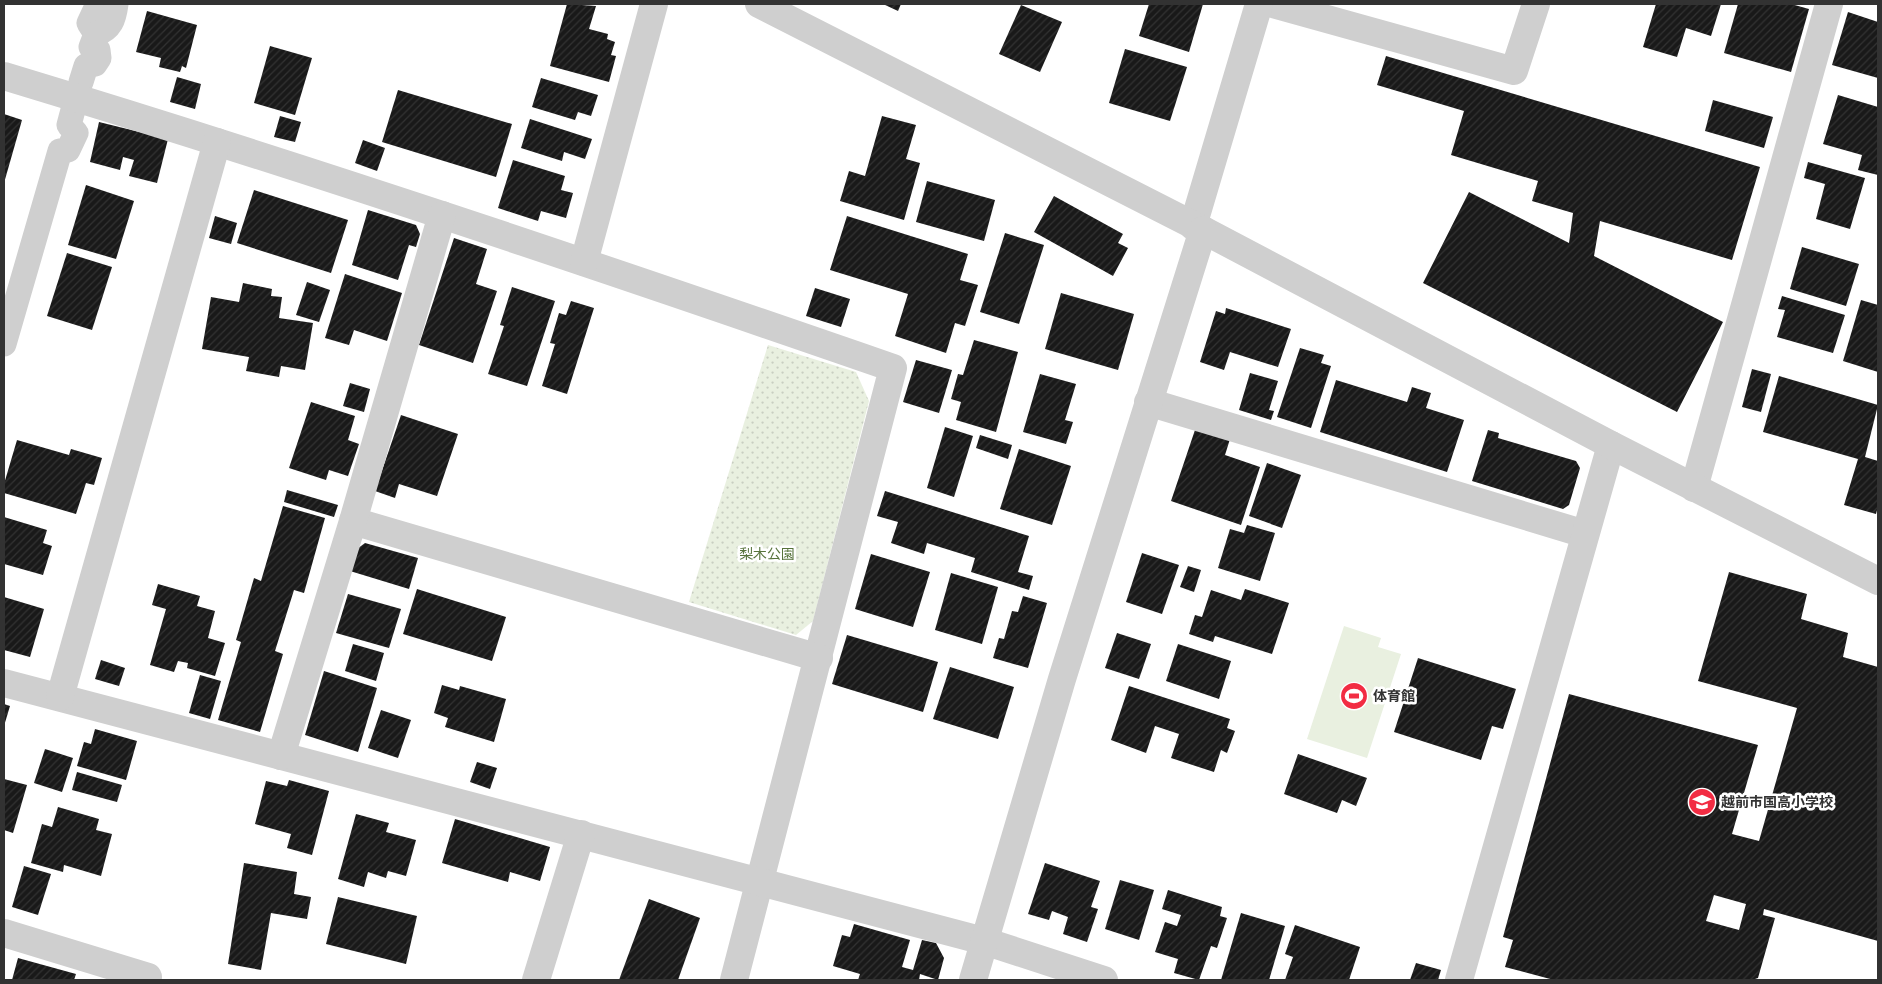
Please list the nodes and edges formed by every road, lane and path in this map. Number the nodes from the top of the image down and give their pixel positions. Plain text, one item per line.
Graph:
1 (98, 4) edge
2 (116, 4) edge
3 (654, 4) edge
4 (759, 4) edge
5 (1259, 4) edge
6 (1273, 4) edge
7 (1536, 4) edge
8 (1829, 4) edge
9 (4, 76) edge
10 (71, 117) dead end
11 (217, 142) junction
12 (442, 215) junction
13 (1198, 228) junction
14 (584, 262) junction
15 (4, 344) edge
16 (1148, 402) junction
17 (1611, 445) junction
18 (1694, 488) junction
19 (352, 521) junction
20 (1585, 534) junction
21 (1878, 581) edge
22 (819, 658) junction
23 (4, 683) edge
24 (60, 697) junction
25 (281, 756) junction
26 (580, 834) junction
27 (760, 881) junction
28 (4, 933) edge
29 (984, 941) junction
30 (151, 979) edge
31 (536, 980) edge
32 (734, 980) edge
33 (973, 980) edge
34 (1104, 980) edge
35 (1459, 980) edge

1 - 2 street
3 - 14 street
4 - 13 street
5 - 13 street
6 - 7 street
8 - 18 street
9 - 11 street
10 - 15 street
11 - 12 street
11 - 24 street
12 - 14 street
12 - 19 street
13 - 16 street
13 - 17 street
14 - 22 street
16 - 20 street
16 - 29 street
17 - 18 street
17 - 20 street
18 - 21 street
19 - 22 street
19 - 25 street
20 - 35 street
22 - 27 street
23 - 24 street
24 - 25 street
25 - 26 street
26 - 27 street
26 - 31 street
27 - 29 street
27 - 32 street
28 - 30 street
29 - 33 street
29 - 34 street

